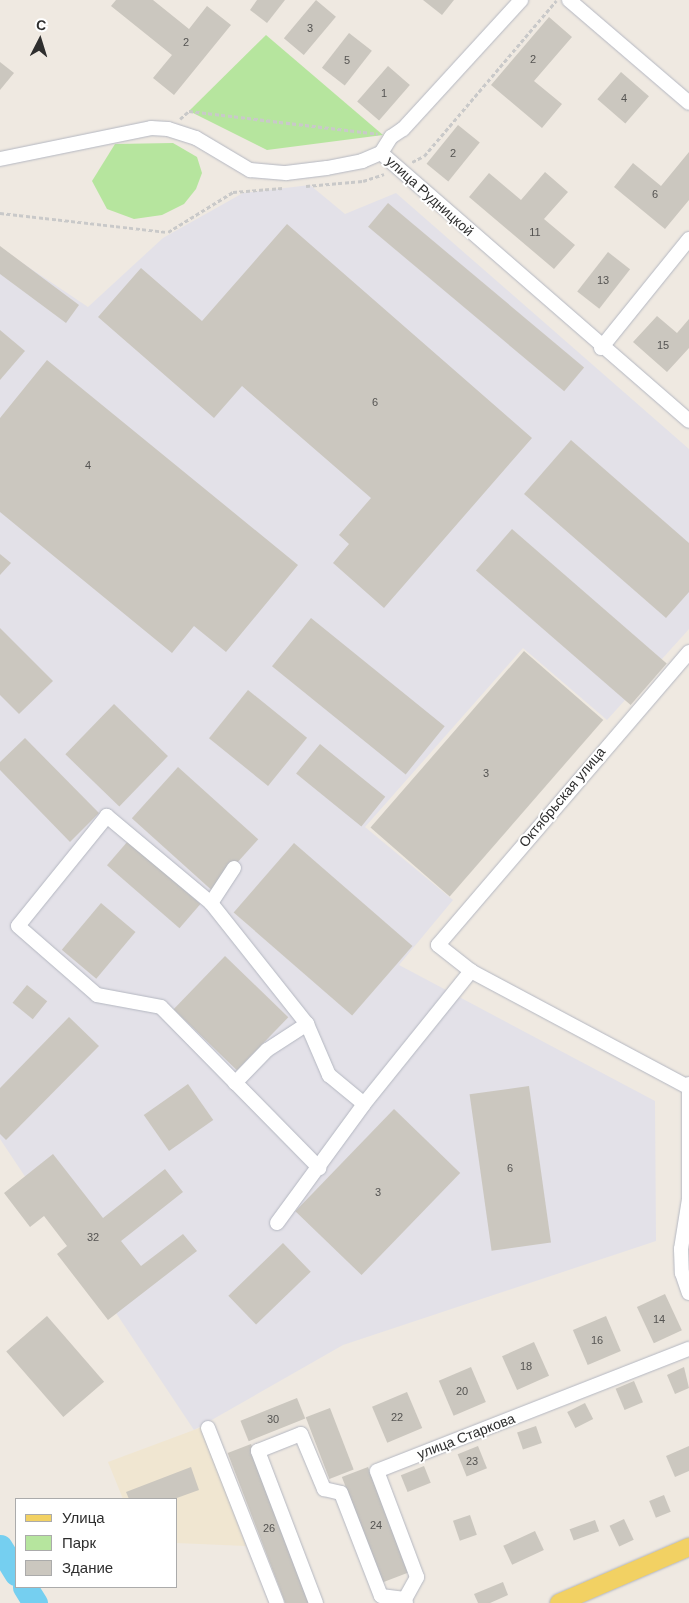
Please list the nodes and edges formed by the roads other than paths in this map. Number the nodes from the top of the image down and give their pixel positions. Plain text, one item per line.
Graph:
1 (521, 0) edge
2 (569, 0) edge
3 (689, 104) edge
4 (381, 153) junction
5 (0, 159) edge
6 (689, 238) edge
7 (601, 348) junction
8 (689, 421) edge
9 (689, 652) edge
10 (234, 868) dead end
11 (211, 903) junction
12 (471, 971) junction
13 (307, 1024) junction
14 (235, 1083) junction
15 (689, 1086) edge
16 (364, 1104) junction
17 (319, 1168) junction
18 (277, 1223) dead end
19 (689, 1293) edge
20 (689, 1349) edge
21 (208, 1428) dead end
22 (689, 1547) edge
23 (406, 1601) edge
24 (277, 1603) edge
25 (316, 1603) edge
26 (558, 1603) edge

1 - 4 street
2 - 3 street
4 - 5 street, улица Рудницкой
4 - 7 street, улица Рудницкой
6 - 7 street
7 - 8 street, улица Рудницкой
9 - 12 street, Октябрьская улица
10 - 11 street
11 - 13 street
11 - 14 street
12 - 15 street
12 - 16 street
13 - 14 street
13 - 16 street
14 - 17 street
15 - 19 street
16 - 17 street
17 - 18 street
20 - 23 street, улица Старкова
21 - 24 street
22 - 26 main road
23 - 25 street

